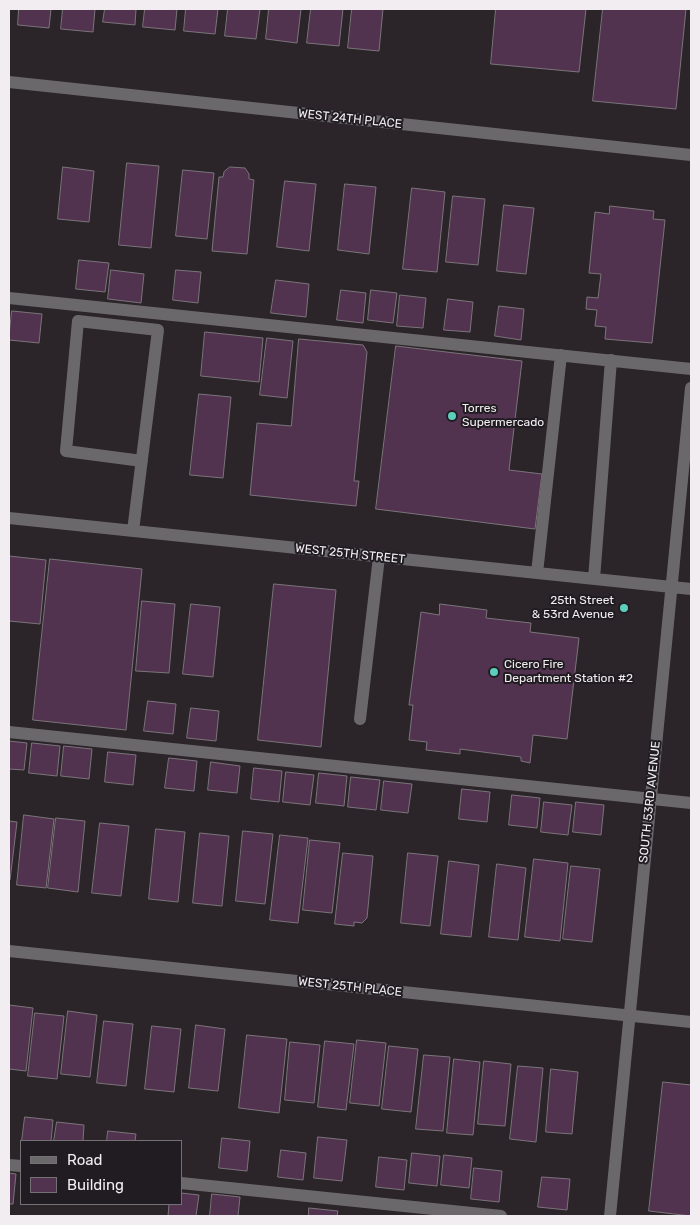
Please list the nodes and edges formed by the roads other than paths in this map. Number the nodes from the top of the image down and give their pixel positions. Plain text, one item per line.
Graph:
1 (9, 82) edge
2 (691, 155) edge
3 (9, 298) edge
4 (561, 355) junction
5 (611, 360) junction
6 (691, 368) edge
7 (691, 388) edge
8 (690, 413) edge
9 (142, 461) junction
10 (686, 492) edge
11 (9, 518) edge
12 (133, 531) junction
13 (379, 557) junction
14 (537, 573) junction
15 (594, 579) junction
16 (671, 587) junction
17 (691, 589) edge
18 (360, 719) dead end
19 (9, 732) edge
20 (650, 798) junction
21 (691, 803) edge
22 (9, 951) edge
23 (629, 1016) junction
24 (691, 1022) edge
25 (182, 1183) edge
26 (501, 1216) edge
27 (610, 1216) edge

1 - 2 street, WEST 24TH PLACE
3 - 4 street
4 - 5 street
4 - 14 street
5 - 6 street
5 - 15 street
7 - 8 street, SOUTH 53RD AVENUE
8 - 10 street, SOUTH 53RD AVENUE
9 - 9 street
9 - 12 street
10 - 16 street, SOUTH 53RD AVENUE
11 - 12 street, WEST 25TH STREET
12 - 13 street, WEST 25TH STREET
13 - 14 street, WEST 25TH STREET
13 - 18 street
14 - 15 street, WEST 25TH STREET
15 - 16 street, WEST 25TH STREET
16 - 17 street, WEST 25TH STREET
16 - 20 street, SOUTH 53RD AVENUE
19 - 20 street
20 - 21 street
20 - 23 street, SOUTH 53RD AVENUE
22 - 23 street, WEST 25TH PLACE
23 - 24 street, WEST 25TH PLACE
23 - 27 street, SOUTH 53RD AVENUE
25 - 26 street

